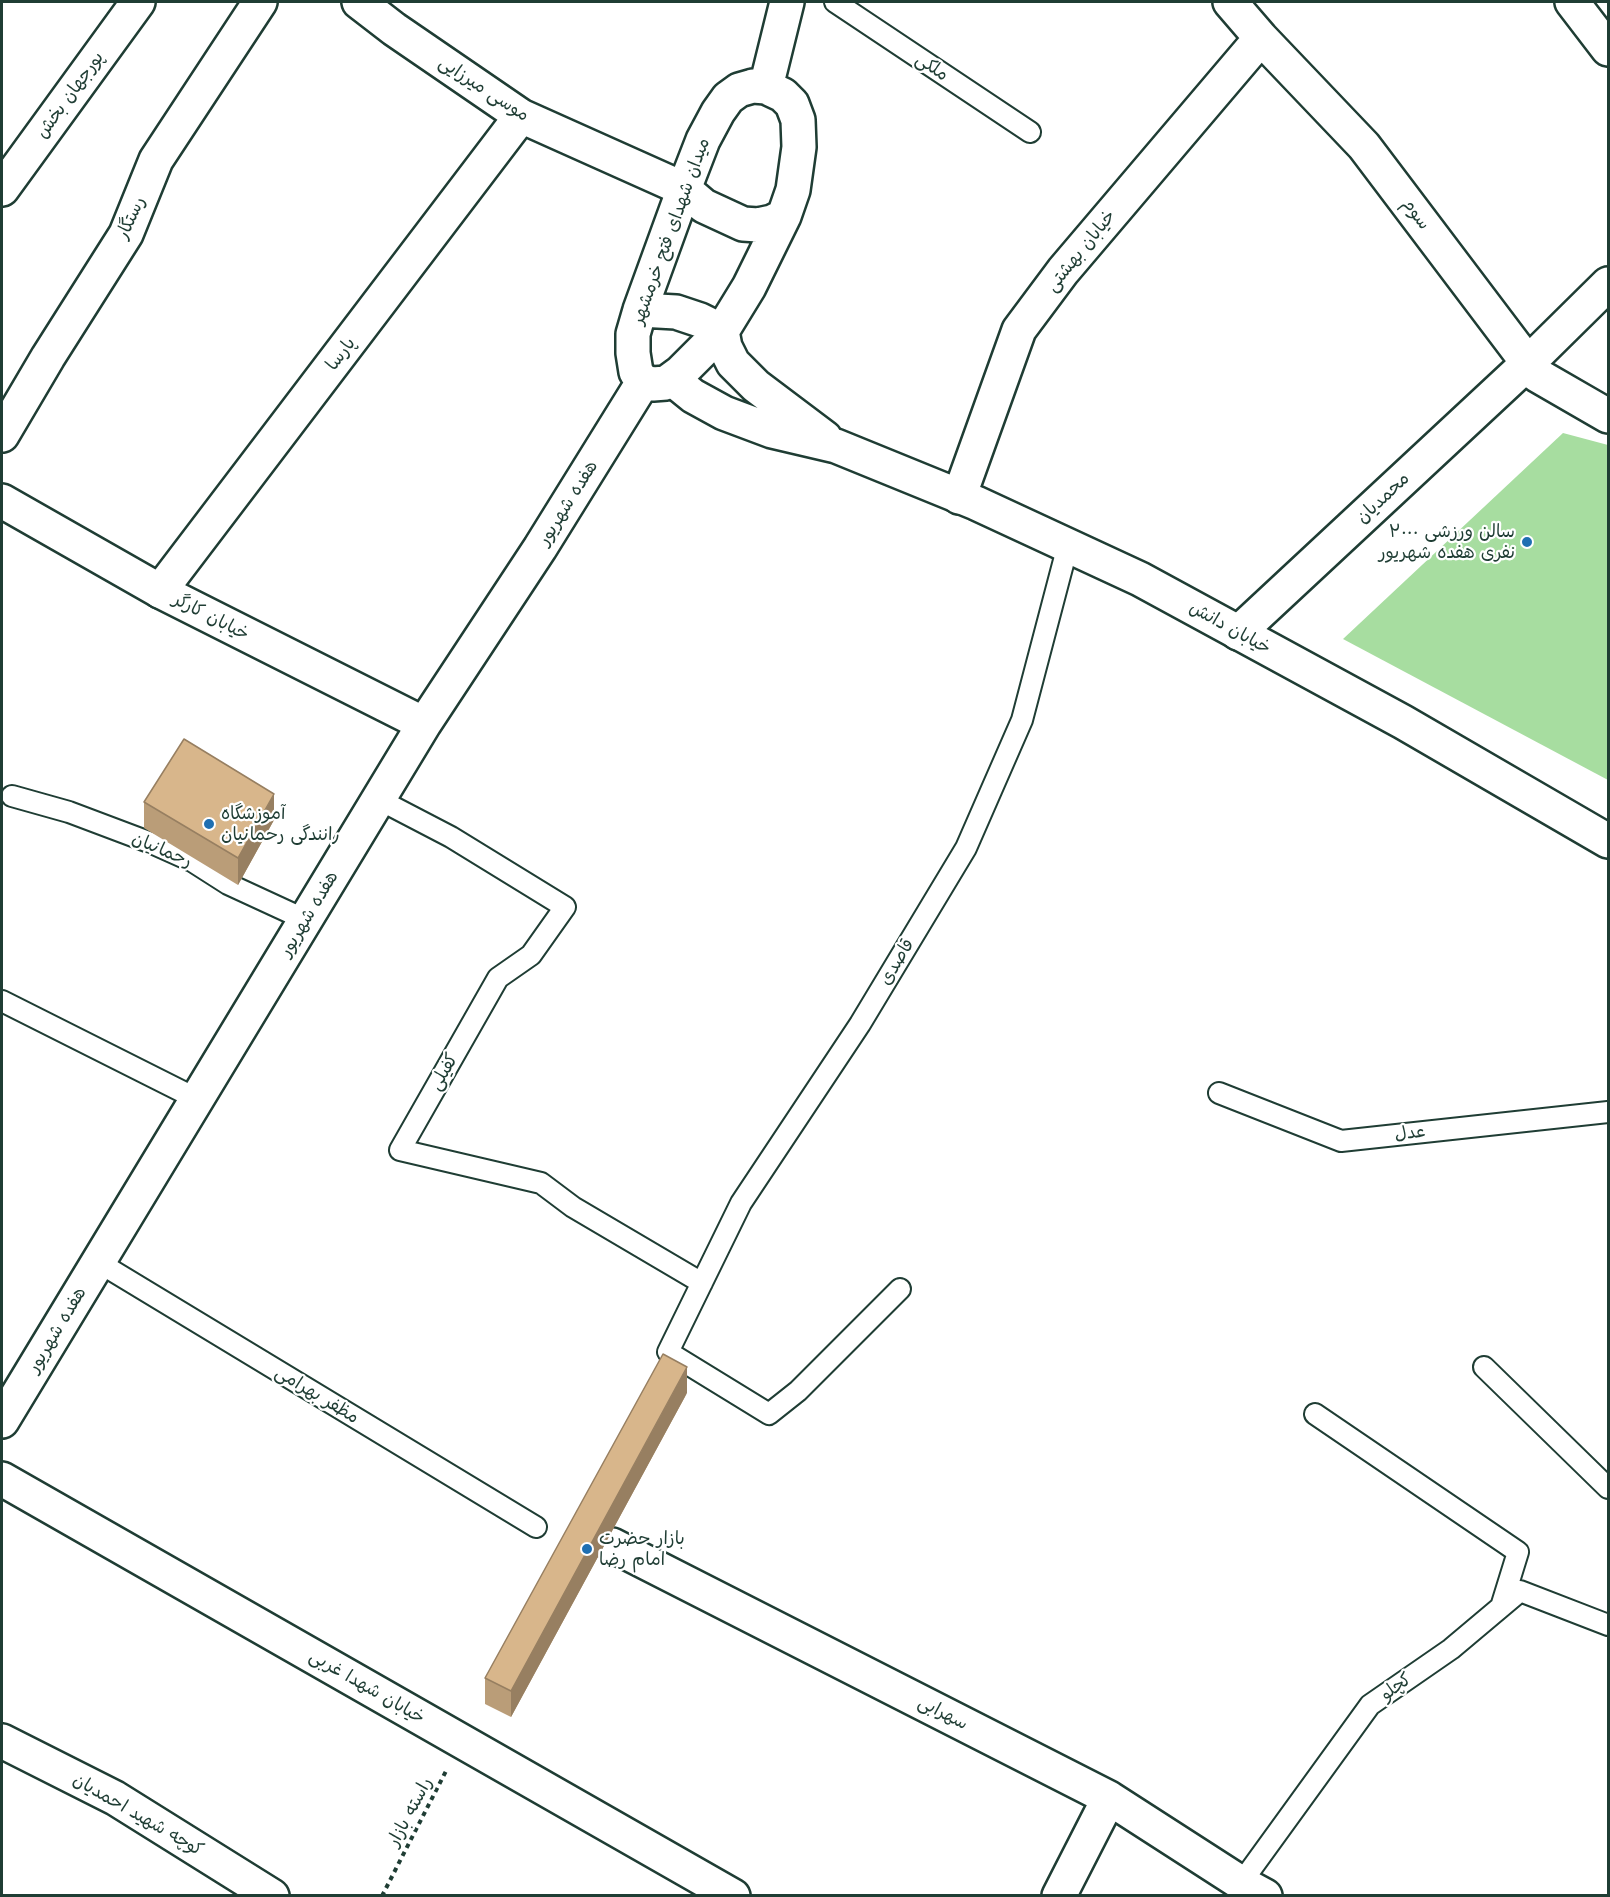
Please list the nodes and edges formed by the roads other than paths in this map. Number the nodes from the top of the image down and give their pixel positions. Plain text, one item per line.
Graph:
1 (138, 2) edge
2 (260, 2) edge
3 (359, 2) edge
4 (787, 2) edge
5 (835, 2) edge
6 (1230, 2) edge
7 (1572, 2) edge
8 (1261, 38) junction
9 (1608, 49) edge
10 (766, 87) junction
11 (521, 116) junction
12 (1030, 132) dead end
13 (2, 189) edge
14 (684, 189) junction
15 (784, 216) junction
16 (1608, 284) edge
17 (640, 310) junction
18 (722, 331) junction
19 (1528, 363) junction
20 (657, 380) junction
21 (1608, 416) edge
22 (2, 435) edge
23 (836, 446) junction
24 (959, 497) junction
25 (2, 501) edge
26 (1068, 545) junction
27 (160, 591) junction
28 (1238, 633) junction
29 (424, 724) junction
30 (12, 796) dead end
31 (378, 799) junction
32 (1608, 841) edge
33 (306, 920) junction
34 (2, 1001) edge
35 (1219, 1093) dead end
36 (197, 1099) junction
37 (1608, 1112) edge
38 (99, 1262) junction
39 (702, 1283) junction
40 (900, 1289) dead end
41 (1484, 1367) dead end
42 (7, 1401) edge
43 (1316, 1414) dead end
44 (2, 1479) edge
45 (1608, 1488) edge
46 (536, 1527) dead end
47 (612, 1545) dead end
48 (1501, 1607) junction
49 (1608, 1625) edge
50 (2, 1741) edge
51 (1109, 1798) junction
52 (1247, 1891) edge
53 (272, 1896) edge
54 (733, 1896) edge
55 (1059, 1896) edge

1 - 13 main road, پورجهان بخش
2 - 22 main road, رستگار
3 - 11 main road, موسی میرزایی
4 - 10 main road
5 - 12 lane, ملکی
6 - 8 main road, سوم
7 - 9 main road
8 - 19 main road, سوم
8 - 24 main road, خیابان بهشتی
10 - 14 main road, میدان شهدای فتح خرمشهر
10 - 15 main road
11 - 14 main road, موسی میرزایی
11 - 27 main road, پارسا
14 - 15 main road
14 - 17 main road, میدان شهدای فتح خرمشهر
15 - 18 main road
16 - 19 main road, محمدیان
17 - 18 main road
17 - 20 main road, میدان شهدای فتح خرمشهر
18 - 20 main road
18 - 23 main road
19 - 21 main road, سوم
19 - 28 main road, محمدیان
20 - 23 main road
20 - 29 main road, هفده شهریور
23 - 24 main road, خیابان دانش
24 - 26 main road, خیابان دانش
25 - 27 main road, خیابان کارگر
26 - 28 main road, خیابان دانش
26 - 39 lane, قاصدی
27 - 29 main road, خیابان کارگر
28 - 32 main road, خیابان دانش
29 - 31 main road, هفده شهریور
30 - 33 lane, رحمانیان
31 - 33 main road, هفده شهریور
31 - 39 lane, کفیلی
33 - 36 main road, هفده شهریور
34 - 36 lane
35 - 37 lane, عدل
36 - 38 main road, هفده شهریور
38 - 42 main road, هفده شهریور
38 - 46 lane, مظفر بهرامی
39 - 40 lane, قاصدی
41 - 45 lane
43 - 48 lane
44 - 54 main road, خیابان شهدا غربی
47 - 51 main road, سهرابی
48 - 49 lane, کچلو
48 - 52 lane, کچلو
50 - 53 main road, کوچه شهید احمدیان
51 - 52 main road, سهرابی
51 - 55 main road

